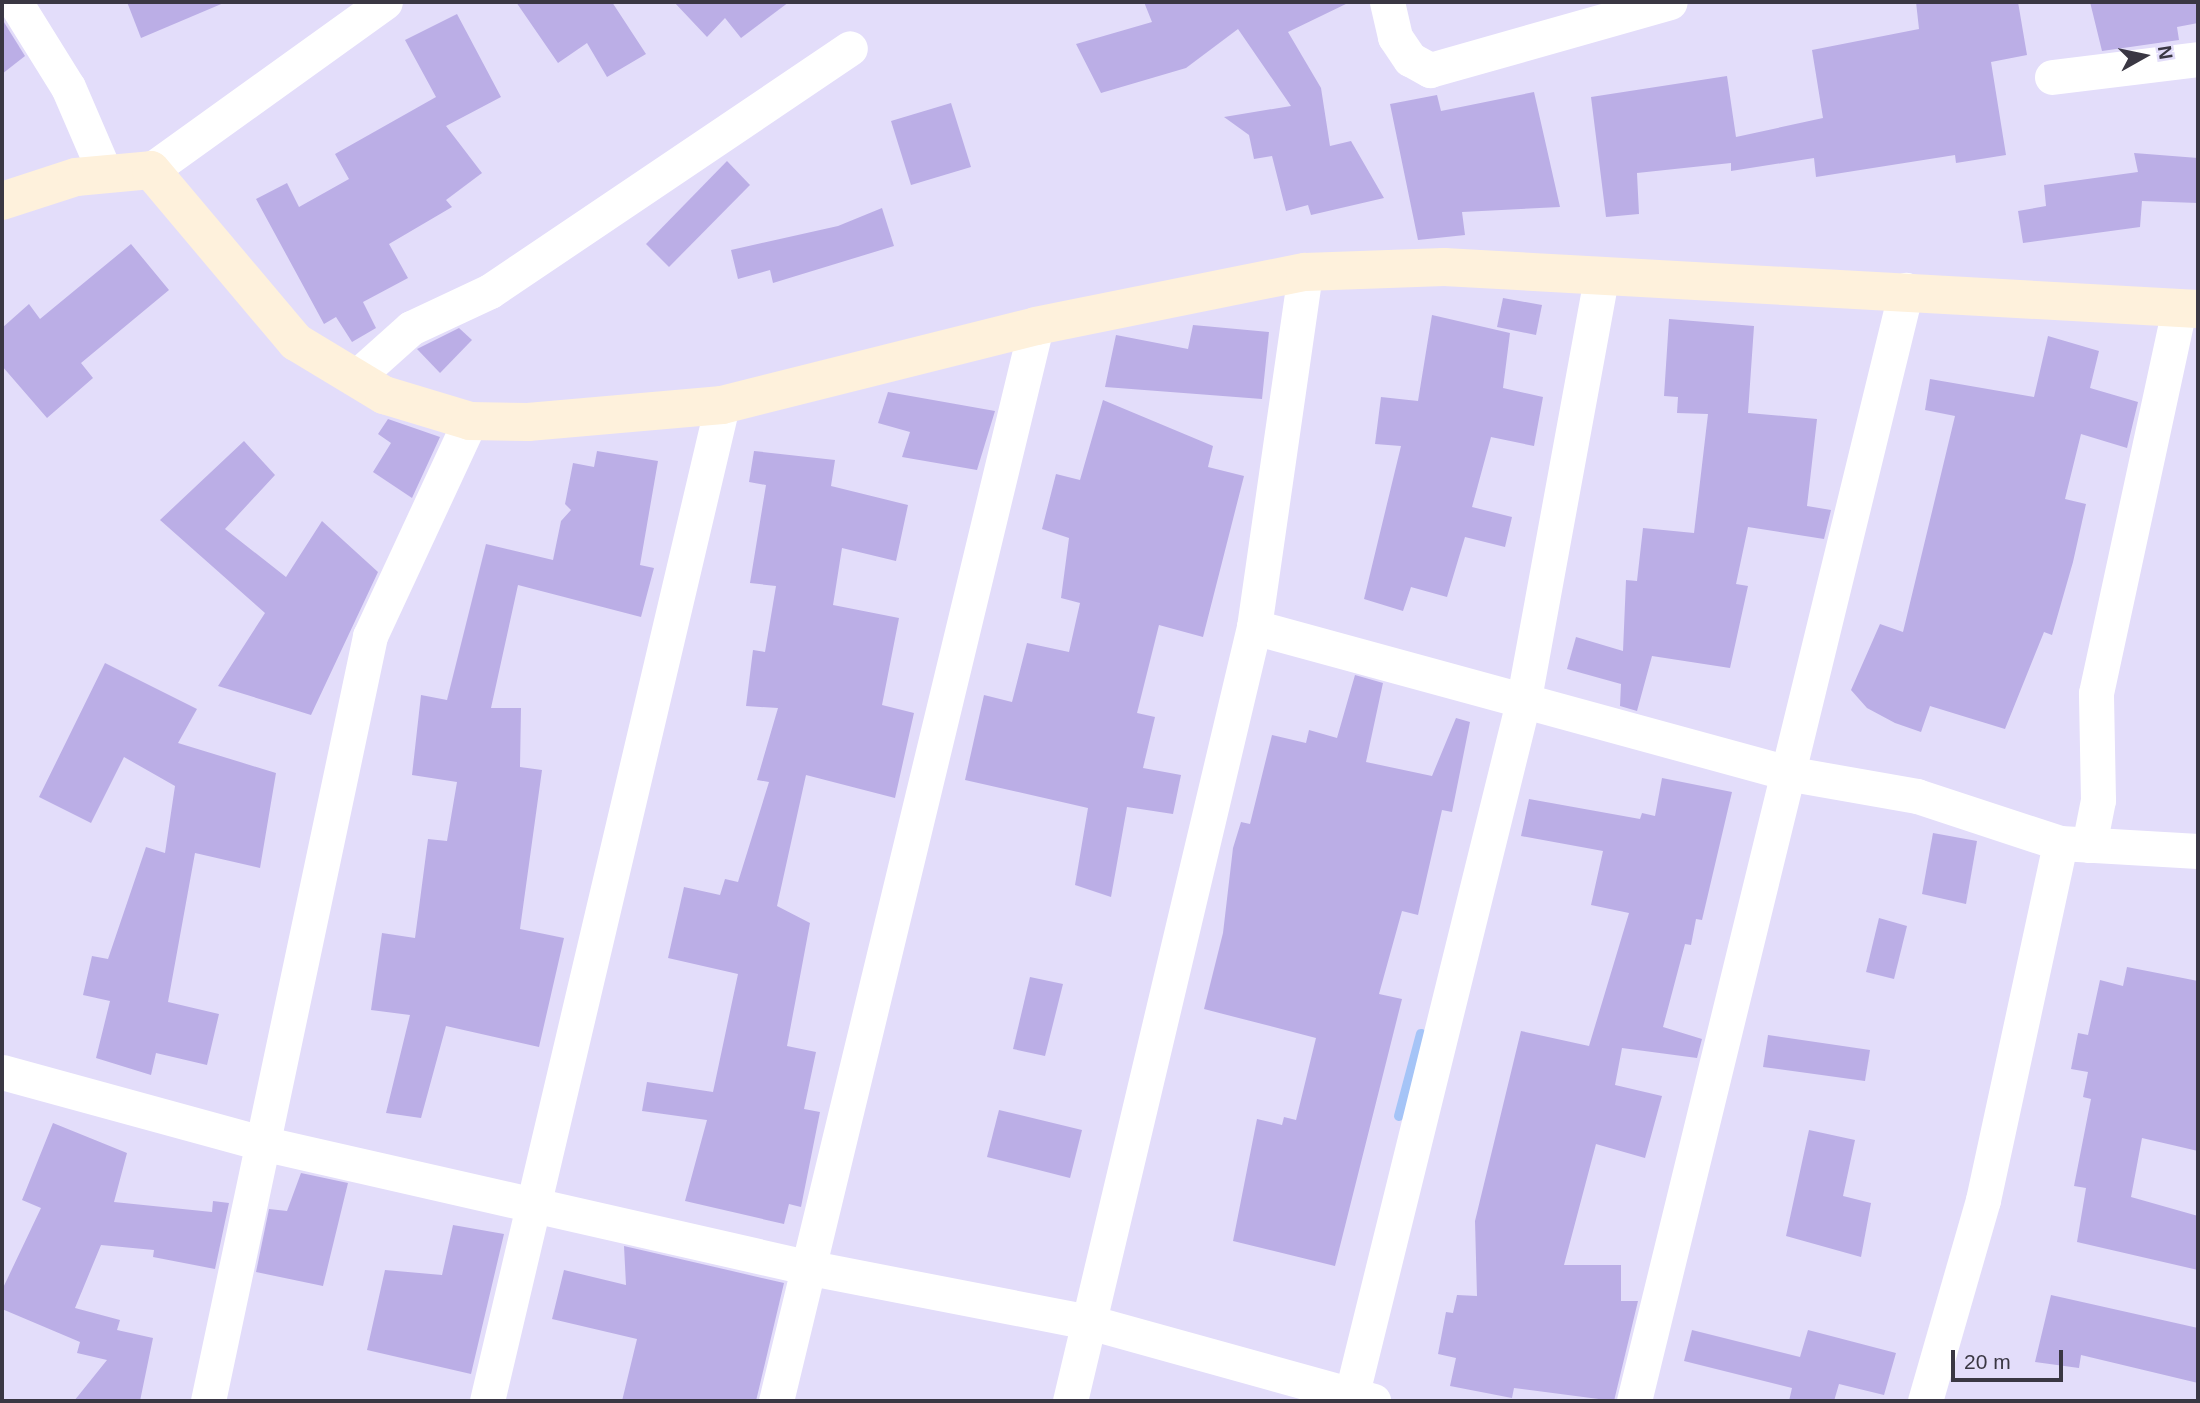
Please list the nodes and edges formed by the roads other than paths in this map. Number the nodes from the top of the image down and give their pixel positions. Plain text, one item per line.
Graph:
1 (15, 2) edge
2 (1387, 2) edge
3 (1670, 2) edge
4 (375, 4) edge
5 (850, 48) dead end
6 (2198, 59) edge
7 (2052, 77) dead end
8 (151, 170) junction
9 (105, 173) junction
10 (2, 201) edge
11 (1305, 272) junction
12 (1601, 277) junction
13 (1906, 290) junction
14 (2189, 309) edge
15 (1036, 326) junction
16 (355, 378) junction
17 (722, 405) junction
18 (470, 421) junction
19 (1254, 627) junction
20 (1524, 698) junction
21 (1792, 774) junction
22 (2075, 844) junction
23 (2198, 851) edge
24 (2, 1072) edge
25 (267, 1144) junction
26 (533, 1200) junction
27 (806, 1268) junction
28 (1089, 1322) junction
29 (1358, 1399) edge
30 (208, 1401) edge
31 (487, 1401) edge
32 (776, 1401) edge
33 (1070, 1401) edge
34 (1634, 1401) edge
35 (1925, 1401) edge

1 - 9 street
2 - 3 street
4 - 8 street
5 - 16 street
6 - 7 street
8 - 9 main road
8 - 16 main road
9 - 10 main road
11 - 12 main road
11 - 15 main road
11 - 19 street
12 - 13 main road
12 - 20 street
13 - 14 main road
13 - 21 street
14 - 22 street
15 - 17 main road
15 - 27 street
16 - 18 main road
17 - 18 main road
17 - 26 street
18 - 25 street
19 - 20 street
19 - 28 street
20 - 21 street
20 - 29 street
21 - 22 street
21 - 34 street
22 - 23 street
22 - 35 street
24 - 25 street
25 - 26 street
25 - 30 street
26 - 27 street
26 - 31 street
27 - 28 street
27 - 32 street
28 - 29 street
28 - 33 street

